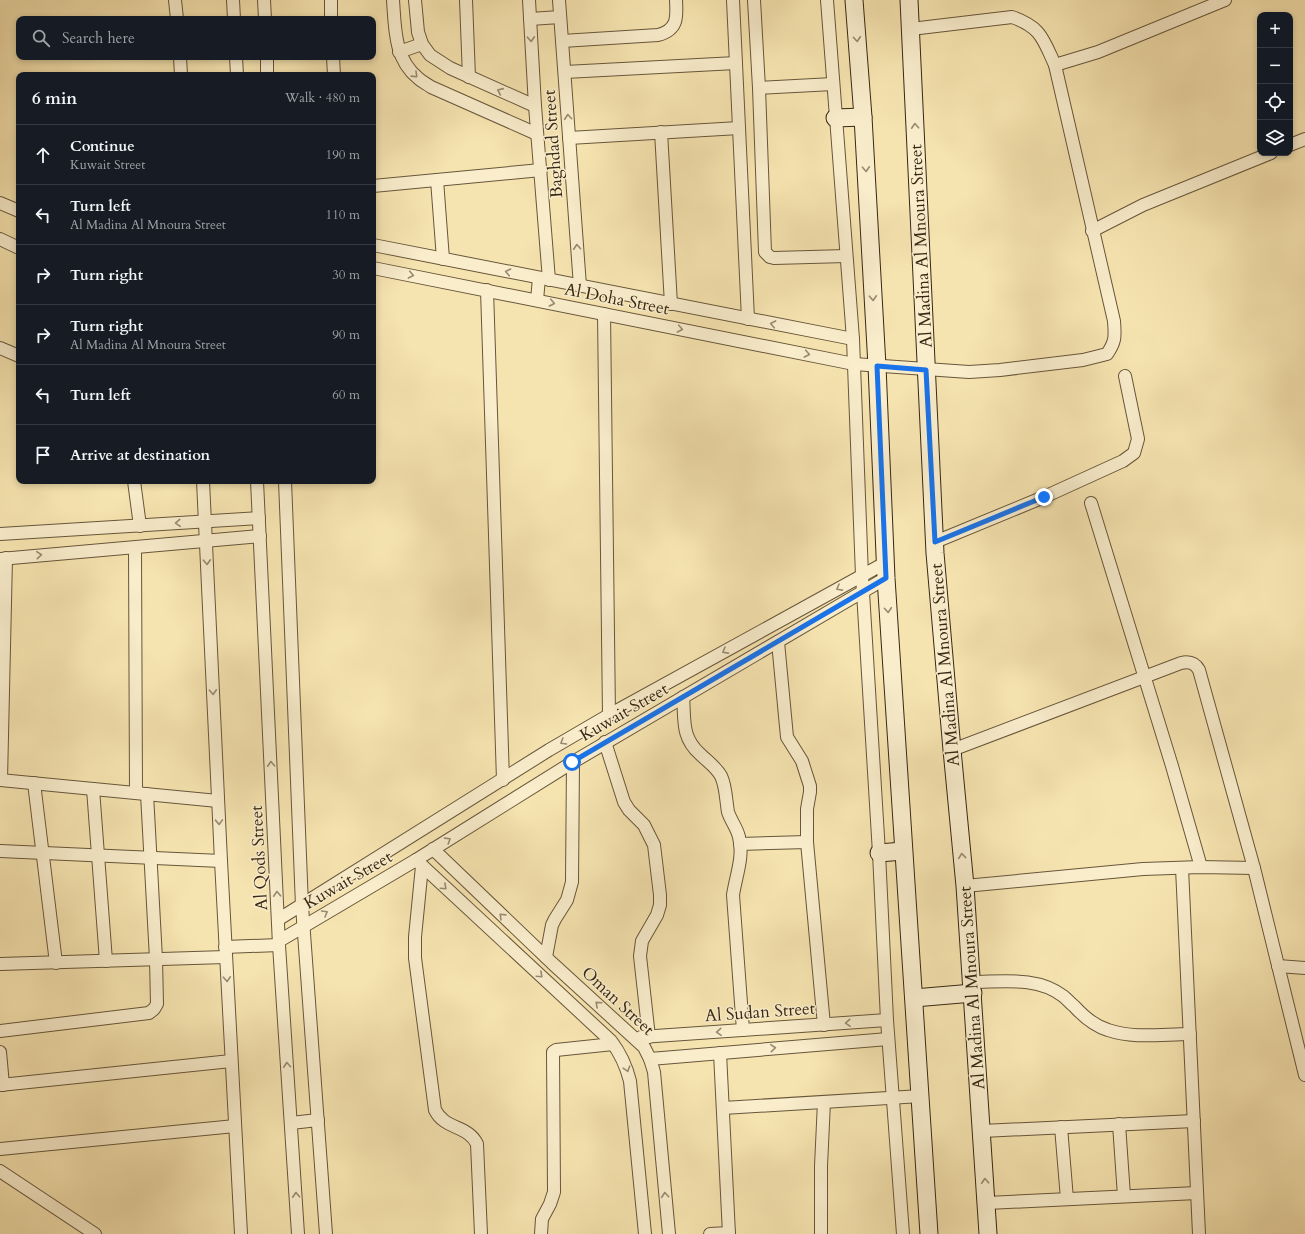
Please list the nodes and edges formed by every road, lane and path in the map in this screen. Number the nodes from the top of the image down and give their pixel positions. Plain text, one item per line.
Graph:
1 (175, 0) edge
2 (233, 0) edge
3 (264, 0) edge
4 (330, 0) edge
5 (393, 0) edge
6 (415, 0) edge
7 (466, 0) edge
8 (529, 0) edge
9 (559, 0) edge
10 (676, 0) edge
11 (733, 0) edge
12 (754, 0) edge
13 (827, 0) edge
14 (854, 0) edge
15 (909, 0) edge
16 (1225, 0) edge
17 (177, 16) edge
18 (234, 16) edge
19 (265, 16) edge
20 (331, 16) edge
21 (560, 18) junction
22 (530, 19) junction
23 (911, 29) junction
24 (562, 41) junction
25 (422, 44) junction
26 (399, 52) junction
27 (180, 60) edge
28 (236, 60) edge
29 (267, 60) edge
30 (333, 60) edge
31 (736, 63) junction
32 (1055, 65) junction
33 (181, 72) edge
34 (237, 72) edge
35 (267, 72) edge
36 (334, 72) edge
37 (565, 72) junction
38 (469, 77) junction
39 (833, 84) junction
40 (759, 88) junction
41 (535, 106) junction
42 (863, 117) junction
43 (835, 118) junction
44 (739, 128) junction
45 (661, 132) junction
46 (537, 134) junction
47 (570, 138) junction
48 (1305, 139) edge
49 (1293, 144) edge
50 (1263, 156) edge
51 (541, 170) junction
52 (437, 180) junction
53 (376, 186) edge
54 (0, 203) edge
55 (16, 210) edge
56 (1092, 231) junction
57 (0, 239) edge
58 (376, 246) edge
59 (16, 247) edge
60 (846, 256) junction
61 (443, 259) junction
62 (376, 269) edge
63 (544, 279) junction
64 (580, 286) junction
65 (487, 290) junction
66 (537, 300) junction
67 (671, 304) junction
68 (604, 314) junction
69 (748, 319) junction
70 (853, 339) junction
71 (0, 348) edge
72 (16, 355) edge
73 (854, 364) junction
74 (877, 366) junction
75 (926, 370) junction
76 (1126, 376) dead end
77 (134, 484) edge
78 (203, 484) edge
79 (257, 484) edge
80 (285, 484) edge
81 (1091, 503) dead end
82 (259, 518) junction
83 (205, 521) junction
84 (140, 526) junction
85 (0, 534) edge
86 (260, 536) junction
87 (206, 542) junction
88 (935, 542) junction
89 (134, 548) junction
90 (3, 558) edge
91 (886, 570) junction
92 (862, 576) junction
93 (863, 592) junction
94 (778, 642) junction
95 (1144, 677) junction
96 (683, 697) junction
97 (609, 715) junction
98 (605, 742) junction
99 (549, 750) junction
100 (952, 750) junction
101 (572, 762) junction
102 (561, 769) junction
103 (0, 780) edge
104 (503, 780) junction
105 (34, 784) junction
106 (93, 789) junction
107 (141, 794) junction
108 (218, 801) junction
109 (807, 842) junction
110 (740, 844) junction
111 (432, 849) junction
112 (0, 851) edge
113 (43, 852) junction
114 (904, 852) junction
115 (879, 853) junction
116 (98, 856) junction
117 (150, 858) junction
118 (221, 861) junction
119 (419, 863) junction
120 (1201, 867) junction
121 (1182, 868) junction
122 (1254, 868) junction
123 (965, 886) junction
124 (302, 906) junction
125 (279, 919) junction
126 (304, 926) junction
127 (279, 943) junction
128 (225, 952) junction
129 (546, 957) junction
130 (156, 959) junction
131 (106, 961) junction
132 (56, 963) junction
133 (0, 964) edge
134 (1278, 966) junction
135 (1305, 968) edge
136 (972, 987) junction
137 (914, 998) junction
138 (612, 1016) junction
139 (887, 1020) junction
140 (824, 1024) junction
141 (743, 1030) junction
142 (0, 1031) edge
143 (600, 1031) junction
144 (1190, 1034) junction
145 (649, 1037) junction
146 (635, 1038) junction
147 (888, 1038) junction
148 (613, 1044) junction
149 (0, 1052) edge
150 (720, 1053) junction
151 (650, 1059) junction
152 (231, 1061) junction
153 (1305, 1075) edge
154 (2, 1085) edge
155 (921, 1096) junction
156 (894, 1097) junction
157 (824, 1102) junction
158 (723, 1108) junction
159 (318, 1120) junction
160 (1194, 1121) junction
161 (291, 1123) junction
162 (1119, 1124) junction
163 (235, 1126) junction
164 (1061, 1127) junction
165 (982, 1131) junction
166 (0, 1149) edge
167 (0, 1171) edge
168 (1197, 1193) junction
169 (1124, 1196) junction
170 (1068, 1199) junction
171 (987, 1203) junction
172 (729, 1233) edge
173 (95, 1234) edge
174 (241, 1234) edge
175 (298, 1234) edge
176 (326, 1234) edge
177 (481, 1234) edge
178 (541, 1234) edge
179 (645, 1234) edge
180 (669, 1234) edge
181 (710, 1234) edge
182 (822, 1234) edge
183 (903, 1234) edge
184 (929, 1234) edge
185 (988, 1234) edge
186 (1199, 1234) edge

1 - 17 street
2 - 18 street
3 - 19 street
4 - 20 street
5 - 26 street
6 - 25 street
7 - 38 street
8 - 22 street, Baghdad Street
9 - 21 street, Baghdad Street
10 - 24 street
11 - 31 street
12 - 40 street
13 - 39 street
14 -> 42 main road
15 - 23 main road, Al Madina Al Mnoura Street
16 - 32 street
21 - 22 street
21 - 24 street, Baghdad Street
22 -> 41 street, Baghdad Street
23 - 32 street
75 -> 23 main road, Al Madina Al Mnoura Street
24 - 37 street, Baghdad Street
25 - 26 street
25 - 38 street
26 -> 46 street
27 - 33 street
28 - 34 street
29 - 35 street
30 - 36 street
31 - 37 street
31 - 44 street
32 - 56 street
47 -> 37 street, Baghdad Street
41 -> 38 street
39 - 40 street
39 - 43 street
40 - 60 street
41 - 46 street, Baghdad Street
42 - 43 main road
42 -> 74 main road
43 - 60 street
44 - 45 street
44 - 69 street
45 - 47 street
45 - 67 street
46 - 51 street, Baghdad Street
64 -> 47 street, Baghdad Street
48 - 49 street
50 - 56 street
51 - 52 street
51 - 63 street, Baghdad Street
52 - 53 street
52 - 61 street
54 - 55 street
56 - 75 street, Al Doha Street
57 - 59 street
58 - 61 street, Al Doha Street
60 - 70 street
63 -> 61 street, Al Doha Street
62 -> 65 street, Al Doha Street
63 - 64 street, Al Doha Street
63 - 66 street, Baghdad Street
64 - 67 street, Al Doha Street
65 - 66 street, Al Doha Street
65 - 104 street
66 -> 68 street, Al Doha Street
67 - 69 street, Al Doha Street
68 -> 73 street, Al Doha Street
68 - 97 street
70 -> 69 street, Al Doha Street
70 - 73 street
71 - 72 street
73 - 74 street, Al Doha Street
73 - 92 street
74 - 75 street, Al Doha Street
74 - 91 main road
75 - 88 main road, Al Madina Al Mnoura Street
76 - 88 street
77 - 84 street
78 - 83 street
79 - 82 street, Al Qods Street
80 - 124 street
81 - 95 street
82 - 83 street
82 - 86 street, Al Qods Street
83 -> 84 street
83 - 87 street
84 - 85 street
86 - 87 street
125 -> 86 street, Al Qods Street
87 - 89 street
87 -> 108 street
88 - 100 main road, Al Madina Al Mnoura Street
90 -> 89 street
89 - 107 street
90 - 103 street
91 - 92 street, Kuwait Street
91 - 93 street, Kuwait Street
91 -> 114 main road
92 - 93 street
92 -> 97 street, Kuwait Street
93 - 94 street, Kuwait Street
93 - 115 street
94 - 96 street, Kuwait Street
94 - 109 street
95 - 100 street
95 - 120 street
95 - 122 street
96 - 98 street, Kuwait Street
96 - 110 street
97 -> 99 street, Kuwait Street
98 - 101 street, Kuwait Street
98 - 145 street
99 - 102 street
99 - 104 street, Kuwait Street
123 -> 100 main road, Al Madina Al Mnoura Street
101 - 102 street, Kuwait Street
101 - 129 street
111 -> 102 street, Kuwait Street
103 - 105 street
104 - 124 street, Kuwait Street
105 - 106 street
105 - 113 street
106 - 107 street
106 - 116 street
107 - 108 street
107 - 117 street
108 -> 118 street
109 - 110 street
109 - 140 street
110 - 141 street
111 - 119 street, Kuwait Street
129 -> 111 street, Oman Street
112 - 113 street
113 - 116 street
113 - 132 street
114 - 115 main road
114 - 137 main road
115 - 139 street
116 - 117 street
116 - 131 street
117 - 118 street
117 - 130 street
118 - 128 street
126 -> 119 street, Kuwait Street
119 -> 143 street, Oman Street
119 - 177 street
120 - 121 street
120 - 122 street
121 - 123 street
121 - 144 street
122 - 134 street
123 - 136 main road, Al Madina Al Mnoura Street
124 - 125 street, Kuwait Street
124 - 126 street
125 - 127 street, Al Qods Street
126 - 127 street, Kuwait Street
126 - 159 street
127 - 128 street
161 -> 127 street, Al Qods Street
128 - 130 street
128 -> 152 street
138 -> 129 street, Oman Street
130 - 131 street
130 - 142 street
131 - 132 street
132 - 133 street
134 - 135 street
134 - 153 street
136 - 137 main road
136 - 144 street
136 - 165 main road, Al Madina Al Mnoura Street
137 - 155 main road
138 - 143 street
138 - 146 street, Oman Street
139 -> 140 street, Al Sudan Street
139 - 147 street
140 - 141 street, Al Sudan Street
141 -> 145 street, Al Sudan Street
143 - 148 street, Oman Street
144 - 160 street
145 - 146 street, Al Sudan Street
146 - 151 street, Oman Street
150 -> 147 street
147 - 156 street
148 - 178 street
148 -> 179 street, Oman Street
149 - 154 street
150 - 151 street
150 - 158 street
180 -> 151 street, Oman Street
152 - 154 street
152 - 163 street
155 - 156 street
155 - 184 main road
156 - 157 street
156 - 183 street
157 - 158 street
157 - 182 street
158 - 172 street
159 - 161 street
159 - 176 street
160 - 162 street
160 - 168 street
175 -> 161 street, Al Qods Street
162 - 164 street
162 - 169 street
163 - 166 street
163 - 174 street
164 - 165 street
164 - 170 street
171 -> 165 main road, Al Madina Al Mnoura Street
167 - 173 street
168 - 169 street
168 - 186 street
169 - 170 street
170 - 171 street
171 - 185 main road, Al Madina Al Mnoura Street
172 - 181 street

